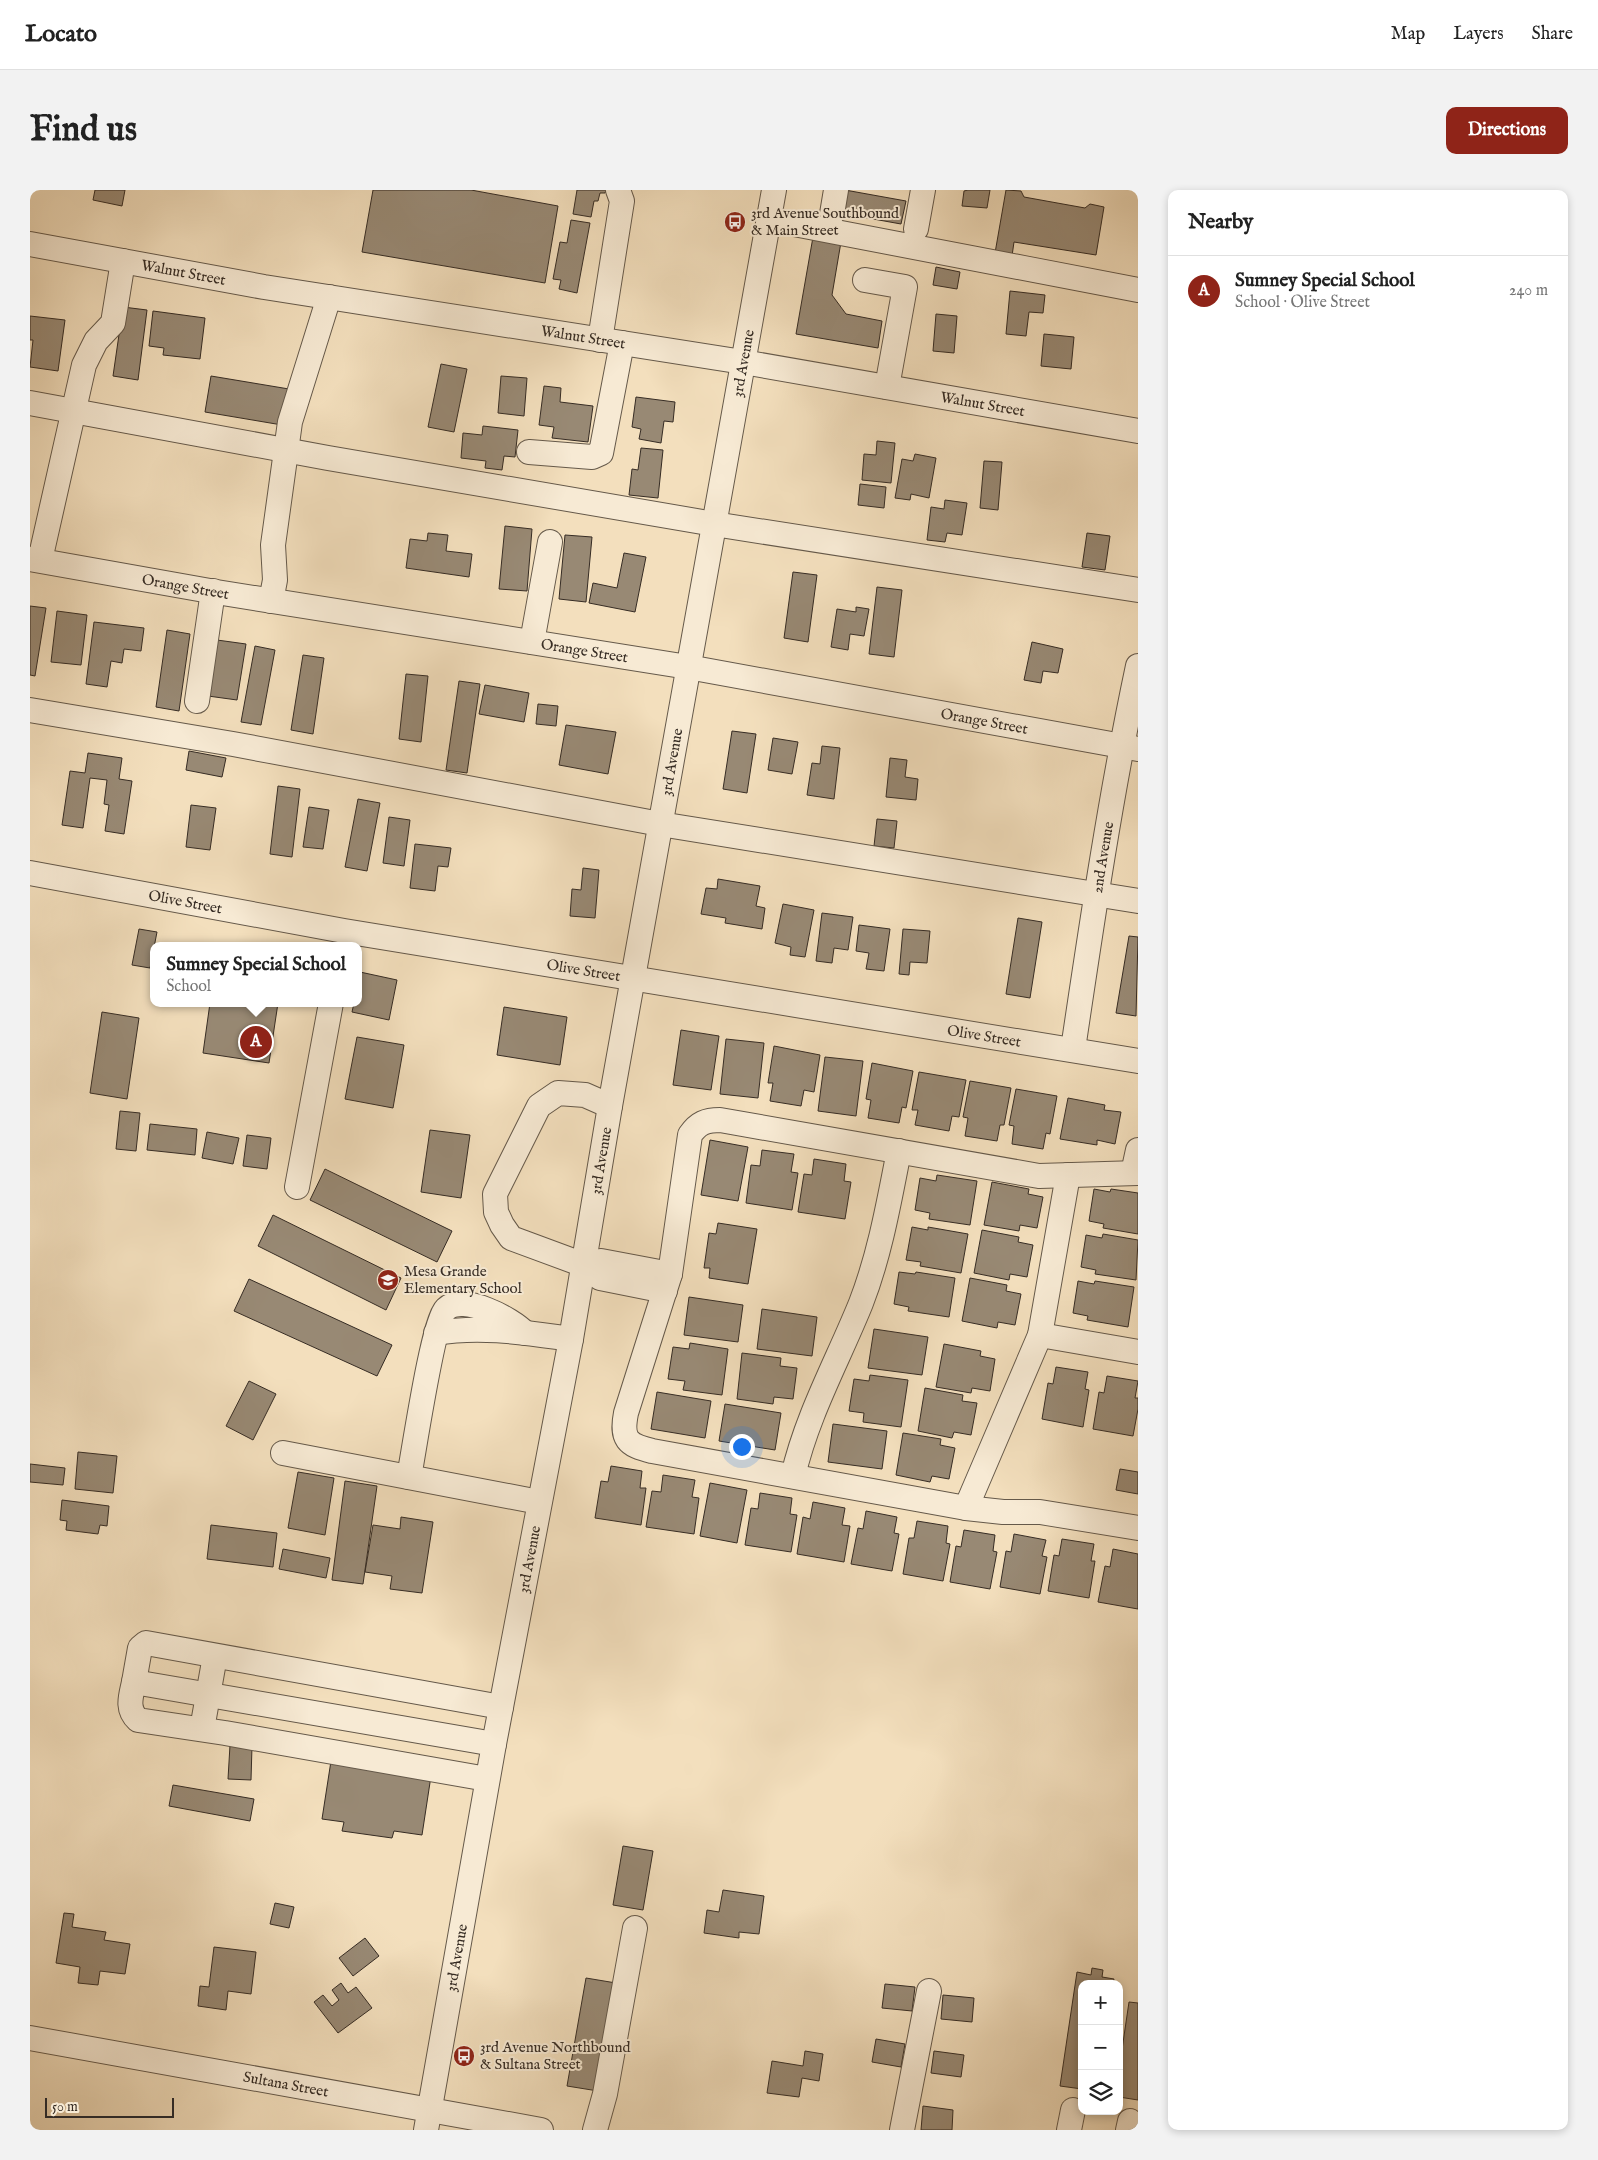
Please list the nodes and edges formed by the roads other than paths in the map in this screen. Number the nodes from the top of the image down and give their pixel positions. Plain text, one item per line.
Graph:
1 (618, 190) edge
2 (774, 190) edge
3 (836, 190) edge
4 (923, 190) edge
5 (832, 214) dead end
6 (768, 219) junction
7 (916, 229) dead end
8 (30, 244) edge
9 (123, 261) junction
10 (865, 280) dead end
11 (1138, 290) edge
12 (329, 297) junction
13 (611, 341) junction
14 (743, 362) junction
15 (888, 387) junction
16 (30, 403) edge
17 (73, 411) junction
18 (1138, 431) edge
19 (287, 451) junction
20 (529, 452) dead end
21 (714, 524) junction
22 (550, 542) dead end
23 (35, 559) edge
24 (1138, 590) edge
25 (213, 592) junction
26 (271, 601) junction
27 (532, 642) junction
28 (1138, 666) edge
29 (688, 667) junction
30 (197, 701) dead end
31 (30, 710) edge
32 (1129, 748) edge
33 (660, 824) junction
34 (30, 873) edge
35 (1096, 892) junction
36 (1138, 901) edge
37 (343, 938) edge
38 (634, 978) junction
39 (330, 1007) edge
40 (1073, 1049) junction
41 (1138, 1061) edge
42 (610, 1106) junction
43 (1138, 1150) edge
44 (899, 1151) junction
45 (1136, 1173) edge
46 (1068, 1175) junction
47 (297, 1186) dead end
48 (584, 1265) junction
49 (668, 1282) junction
50 (1040, 1335) junction
51 (571, 1339) junction
52 (1138, 1352) edge
53 (283, 1453) dead end
54 (793, 1476) junction
55 (409, 1477) junction
56 (539, 1502) junction
57 (966, 1508) junction
58 (1138, 1528) edge
59 (215, 1656) junction
60 (310, 1672) junction
61 (134, 1682) junction
62 (208, 1694) junction
63 (501, 1707) junction
64 (302, 1711) junction
65 (202, 1729) junction
66 (494, 1744) junction
67 (295, 1745) junction
68 (487, 1779) junction
69 (635, 1928) dead end
70 (930, 1991) dead end
71 (30, 2038) edge
72 (428, 2119) edge
73 (541, 2130) edge
74 (594, 2130) edge
75 (902, 2130) edge

1 - 13 street
2 - 6 street, 3rd Avenue
3 - 5 street
4 - 7 street
6 - 11 street
6 - 14 street, 3rd Avenue
8 - 9 street, Walnut Street
9 - 12 street, Walnut Street
9 - 17 street
10 - 15 street
12 - 13 street, Walnut Street
12 - 19 street
13 - 14 street, Walnut Street
13 - 20 street
14 - 15 street, Walnut Street
14 - 21 street, 3rd Avenue
15 - 18 street, Walnut Street
16 - 17 street
17 - 19 street
17 - 23 street
19 - 21 street
19 - 26 street
21 - 24 street
21 - 29 street, 3rd Avenue
22 - 27 street
23 - 25 street, Orange Street
25 - 26 street, Orange Street
25 - 30 street
26 - 27 street, Orange Street
27 - 29 street, Orange Street
28 - 32 street, 2nd Avenue
29 - 32 street, Orange Street
29 - 33 street, 3rd Avenue
31 - 33 street
32 - 35 street, 2nd Avenue
33 - 35 street
33 - 38 street, 3rd Avenue
34 - 37 street, Olive Street
35 - 36 street
35 - 40 street, 2nd Avenue
37 - 38 street, Olive Street
38 - 40 street, Olive Street
38 - 42 street, 3rd Avenue
39 - 47 street
40 - 41 street, Olive Street
42 - 48 street, 3rd Avenue
42 - 48 street
43 - 45 street
44 - 46 street
44 - 49 street
44 - 54 street
45 - 46 street
46 - 50 street
48 - 49 street
48 - 51 street, 3rd Avenue
49 - 54 street
50 - 52 street
50 - 57 street
51 - 55 street
51 - 56 street, 3rd Avenue
53 - 55 street
54 - 57 street
55 - 56 street
56 - 63 street, 3rd Avenue
57 - 58 street
59 - 60 street
59 - 61 street
59 - 62 street
60 - 63 street
60 - 64 street
61 - 62 street
61 - 65 street
62 - 64 street
62 - 65 street
63 - 66 street, 3rd Avenue
64 - 66 street
64 - 67 street
65 - 67 street
66 - 68 street, 3rd Avenue
67 - 68 street
68 - 72 street, 3rd Avenue
69 - 74 street
70 - 75 street
71 - 72 street, Sultana Street
72 - 73 street, Sultana Street

